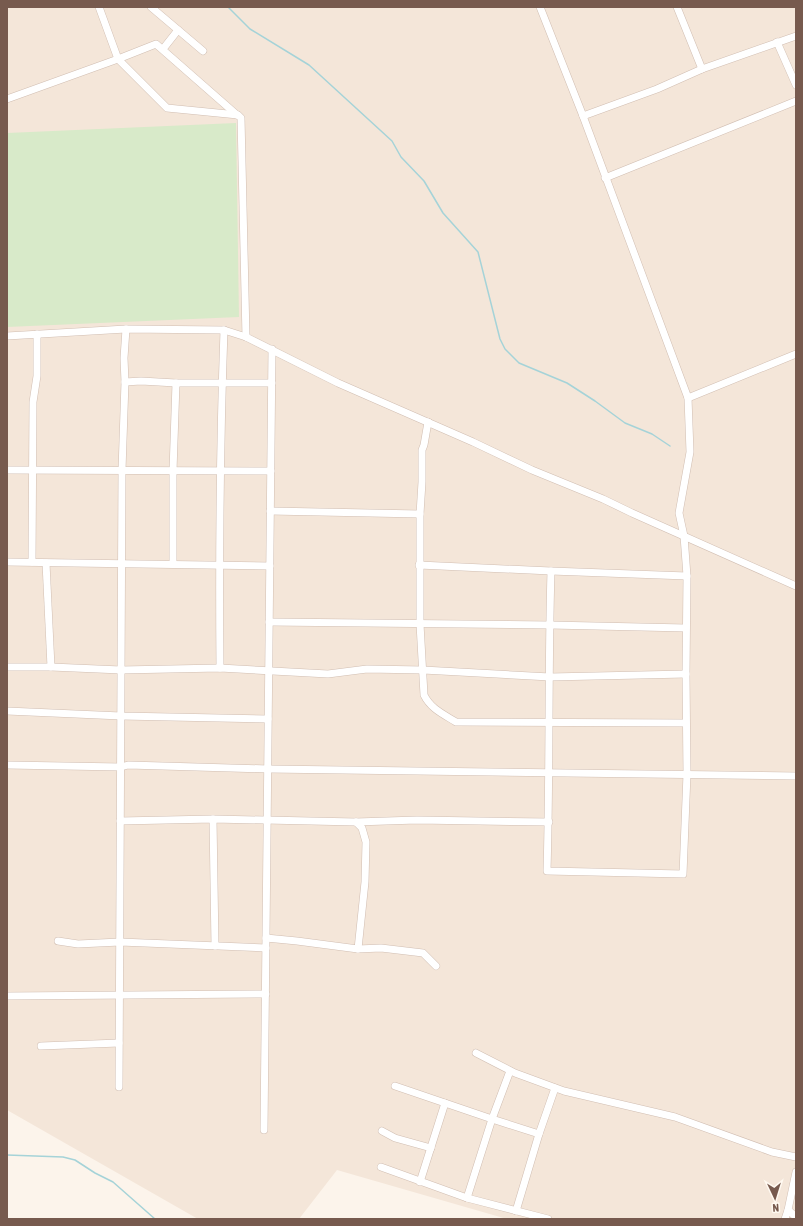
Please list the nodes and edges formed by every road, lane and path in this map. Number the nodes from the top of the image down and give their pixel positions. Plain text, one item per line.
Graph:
1 (99, 7) edge
2 (151, 7) edge
3 (540, 7) edge
4 (677, 7) edge
5 (178, 30) junction
6 (796, 36) edge
7 (777, 42) junction
8 (163, 49) junction
9 (203, 51) dead end
10 (118, 60) junction
11 (702, 69) junction
12 (796, 85) edge
13 (7, 99) edge
14 (796, 101) edge
15 (238, 115) junction
16 (583, 116) junction
17 (605, 178) junction
18 (126, 329) junction
19 (224, 330) junction
20 (36, 334) junction
21 (7, 336) edge
22 (246, 337) junction
23 (272, 349) junction
24 (796, 354) edge
25 (125, 382) junction
26 (222, 382) junction
27 (176, 383) junction
28 (272, 383) junction
29 (688, 398) junction
30 (428, 422) junction
31 (7, 470) edge
32 (32, 470) junction
33 (122, 470) junction
34 (173, 471) junction
35 (221, 471) junction
36 (271, 471) junction
37 (270, 511) junction
38 (420, 514) junction
39 (684, 536) junction
40 (7, 562) edge
41 (32, 562) junction
42 (46, 563) junction
43 (121, 564) junction
44 (173, 564) junction
45 (219, 565) junction
46 (419, 565) junction
47 (270, 566) junction
48 (551, 571) junction
49 (687, 576) junction
50 (796, 586) edge
51 (269, 622) junction
52 (420, 624) junction
53 (550, 625) junction
54 (686, 628) junction
55 (7, 667) edge
56 (51, 667) junction
57 (220, 668) junction
58 (121, 670) junction
59 (423, 670) junction
60 (269, 671) junction
61 (686, 674) junction
62 (550, 677) junction
63 (7, 711) edge
64 (121, 716) junction
65 (268, 719) junction
66 (550, 722) junction
67 (686, 723) junction
68 (7, 765) edge
69 (121, 767) junction
70 (268, 769) junction
71 (549, 772) junction
72 (687, 774) junction
73 (796, 776) edge
74 (213, 820) junction
75 (267, 820) junction
76 (120, 821) junction
77 (356, 822) junction
78 (549, 822) junction
79 (266, 938) junction
80 (58, 941) dead end
81 (120, 942) junction
82 (215, 946) junction
83 (266, 948) junction
84 (358, 949) junction
85 (436, 966) dead end
86 (266, 994) junction
87 (120, 995) junction
88 (7, 996) edge
89 (119, 1043) junction
90 (41, 1046) dead end
91 (476, 1054) dead end
92 (510, 1071) junction
93 (395, 1086) dead end
94 (119, 1087) dead end
95 (555, 1088) junction
96 (445, 1103) junction
97 (492, 1119) junction
98 (264, 1130) dead end
99 (382, 1132) dead end
100 (538, 1134) junction
101 (431, 1148) junction
102 (796, 1157) edge
103 (381, 1167) dead end
104 (796, 1172) edge
105 (420, 1182) junction
106 (467, 1198) junction
107 (788, 1210) junction
108 (516, 1211) junction
109 (796, 1217) edge
110 (548, 1219) edge
111 (785, 1219) edge

1 - 10 street
2 - 5 street
3 - 16 street
4 - 11 street
5 - 8 street
5 - 9 street
6 - 7 street
7 - 11 street
7 - 12 street
8 - 10 street
8 - 15 street
10 - 13 street
10 - 15 street
11 - 16 street
14 - 17 street
15 - 22 street
16 - 17 street
17 - 29 street
18 - 19 street
18 - 20 street
18 - 25 street
19 - 22 street
19 - 26 street
20 - 21 street
20 - 32 street
22 - 23 street
23 - 28 street
23 - 30 street
24 - 29 street
25 - 27 street
25 - 33 street
26 - 27 street
26 - 28 street
26 - 35 street
27 - 34 street
28 - 36 street
29 - 39 street
30 - 38 street
30 - 39 street
31 - 32 street
32 - 33 street
32 - 41 street
33 - 34 street
33 - 43 street
34 - 35 street
34 - 44 street
35 - 36 street
35 - 45 street
36 - 37 street
37 - 38 street
37 - 47 street
38 - 46 street
39 - 49 street
39 - 50 street
40 - 41 street
41 - 42 street
42 - 43 street
42 - 56 street
43 - 44 street
43 - 58 street
44 - 45 street
45 - 47 street
45 - 57 street
46 - 48 street
46 - 52 street
47 - 51 street
48 - 49 street
48 - 53 street
49 - 54 street
51 - 52 street
51 - 60 street
52 - 53 street
52 - 59 street
53 - 54 street
53 - 62 street
54 - 61 street
55 - 56 street
56 - 58 street
57 - 58 street
57 - 60 street
58 - 64 street
59 - 60 street
59 - 62 street
59 - 66 street
60 - 65 street
61 - 62 street
61 - 67 street
62 - 66 street
63 - 64 street
64 - 65 street
64 - 69 street
65 - 70 street
66 - 67 street
66 - 71 street
67 - 72 street
68 - 69 street
69 - 70 street
69 - 76 street
70 - 71 street
70 - 75 street
71 - 72 street
71 - 78 street
72 - 73 street
72 - 78 street
74 - 75 street
74 - 76 street
74 - 82 street
75 - 77 street
75 - 79 street
76 - 81 street
77 - 78 street
77 - 84 street
79 - 83 street
79 - 84 street
80 - 81 street
81 - 82 street
81 - 87 street
82 - 83 street
83 - 86 street
84 - 85 street
86 - 87 street
86 - 98 street
87 - 88 street
87 - 89 street
89 - 90 street
89 - 94 street
91 - 92 street
92 - 95 street
92 - 97 street
93 - 96 street
95 - 100 street
95 - 102 street
96 - 97 street
96 - 101 street
97 - 100 street
97 - 106 street
99 - 101 street
100 - 108 street
101 - 105 street
103 - 105 street
104 - 107 street
105 - 106 street
106 - 108 street
107 - 109 street
107 - 111 street
108 - 110 street

